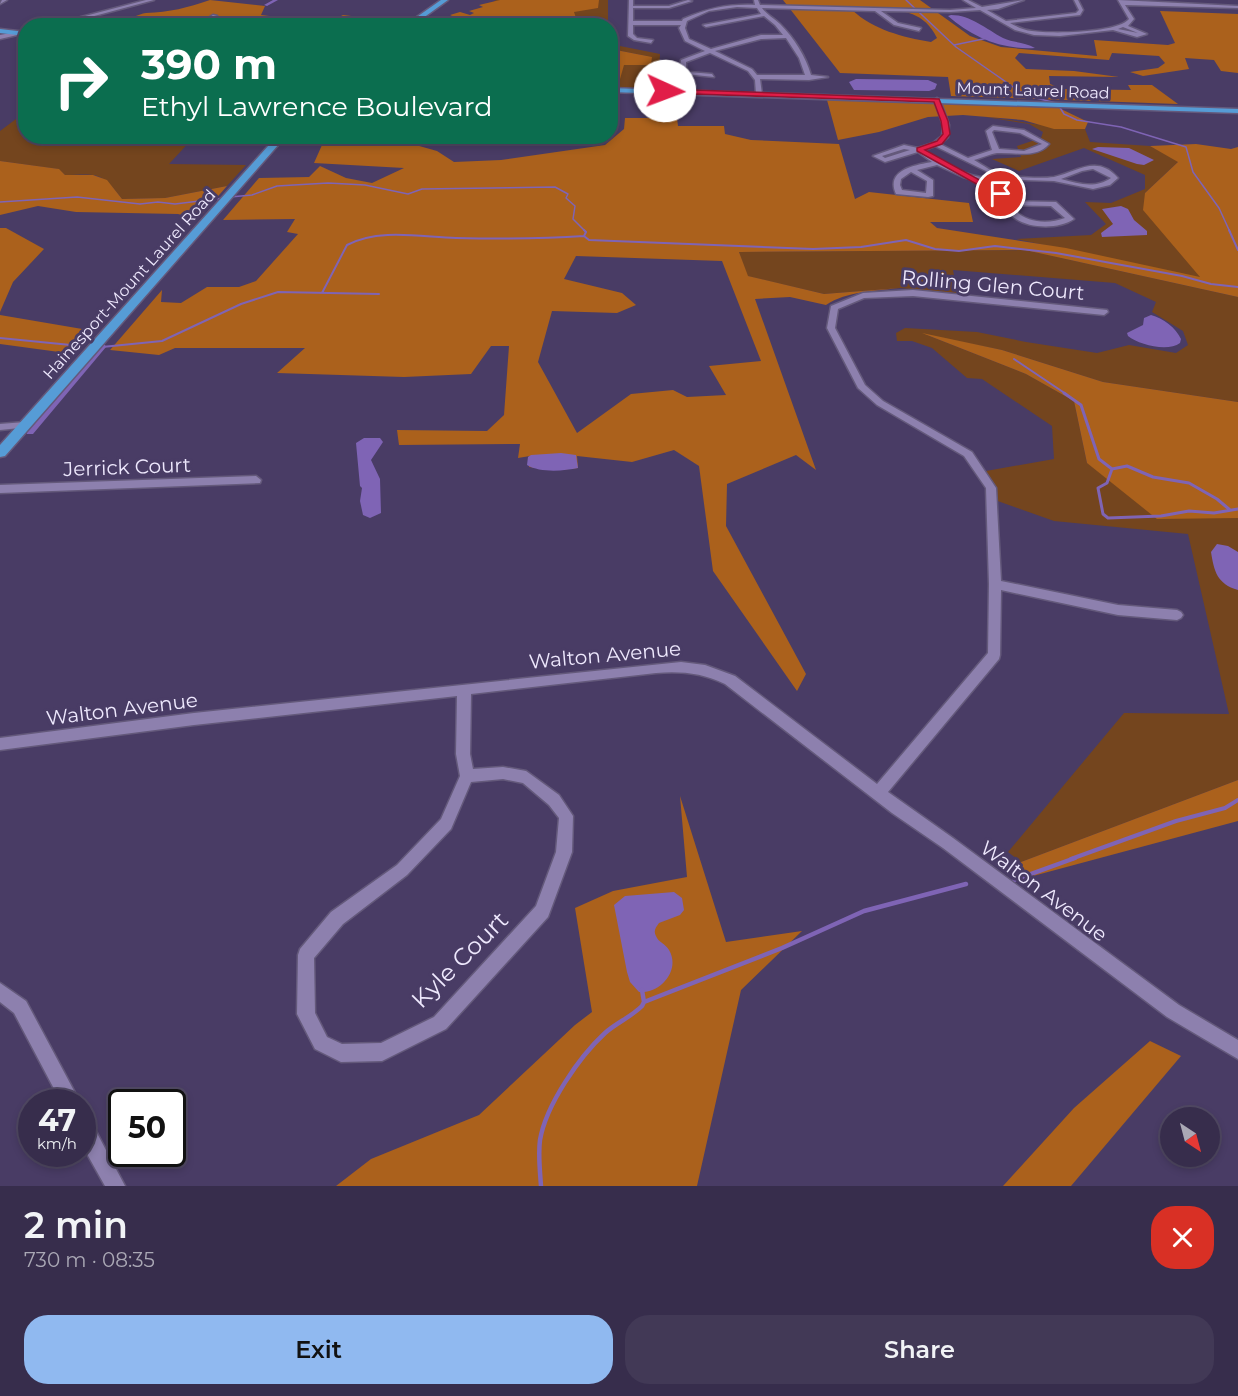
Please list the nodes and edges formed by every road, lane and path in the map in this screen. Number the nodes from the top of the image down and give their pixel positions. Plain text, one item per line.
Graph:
1 (5, 0) edge
2 (152, 0) edge
3 (445, 0) edge
4 (631, 0) edge
5 (965, 0) edge
6 (1022, 0) edge
7 (1076, 0) edge
8 (690, 1) edge
9 (1121, 1) edge
10 (1164, 2) edge
11 (0, 3) edge
12 (757, 3) edge
13 (631, 7) junction
14 (1238, 7) edge
15 (981, 9) junction
16 (877, 10) junction
17 (763, 15) junction
18 (215, 16) dead end
19 (81, 18) edge
20 (212, 18) edge
21 (419, 18) edge
22 (1005, 22) junction
23 (630, 23) junction
24 (683, 23) junction
25 (706, 25) dead end
26 (1125, 27) junction
27 (1113, 28) junction
28 (919, 29) dead end
29 (0, 31) edge
30 (17, 33) joint
31 (1052, 35) junction
32 (786, 36) junction
33 (0, 37) edge
34 (651, 41) dead end
35 (1063, 43) dead end
36 (710, 51) junction
37 (712, 76) dead end
38 (756, 77) junction
39 (825, 77) dead end
40 (809, 78) junction
41 (618, 90) edge
42 (759, 94) junction
43 (937, 100) junction
44 (1238, 111) edge
45 (275, 144) edge
46 (935, 144) junction
47 (918, 150) junction
48 (996, 151) junction
49 (968, 160) junction
50 (940, 162) junction
51 (912, 170) junction
52 (996, 177) junction
53 (973, 179) junction
54 (1054, 179) junction
55 (1006, 203) junction
56 (1104, 312) dead end
57 (25, 425) junction
58 (0, 427) edge
59 (0, 453) edge
60 (256, 480) dead end
61 (0, 489) edge
62 (995, 584) junction
63 (1177, 615) dead end
64 (464, 689) junction
65 (0, 744) edge
66 (467, 776) junction
67 (878, 794) junction
68 (0, 991) edge
69 (1238, 1050) edge
70 (64, 1089) edge
71 (96, 1151) edge
72 (115, 1186) edge

1 - 11 street
2 - 19 street
3 - 21 main road
4 - 13 street
5 - 15 street
6 - 15 street
7 - 22 street
8 - 13 street
9 - 10 street
9 - 26 street
10 - 14 street
12 - 16 street
12 - 17 street
12 - 24 street
13 - 23 street
15 - 16 street
15 - 22 street
16 - 28 street
17 - 25 street
17 - 32 street
18 - 20 street
22 - 31 street
23 - 24 street
23 - 34 street
24 - 36 street
26 - 27 street
26 - 27 street
27 - 31 street
29 - 30 main road
30 - 33 street
31 - 35 street
32 - 36 street
32 - 40 street
36 - 37 street
36 - 38 street
38 - 40 street
38 - 42 street
39 - 40 street
41 - 42 main road, Mount Laurel Road
42 - 43 main road, Mount Laurel Road
43 - 44 main road, Mount Laurel Road
43 - 46 street
45 - 57 main road, Hainesport-Mount Laurel Road
46 - 47 street
46 - 49 street
47 - 47 street
47 - 50 street
48 - 48 street
48 - 49 street
49 - 52 street
50 - 51 street
50 - 53 street
51 - 51 street
52 - 53 street
52 - 54 street
53 - 55 street
54 - 54 street
55 - 55 street
56 - 62 street, Rolling Glen Court
57 - 58 street
57 - 59 main road, Hainesport-Mount Laurel Road
60 - 61 street, Jerrick Court
62 - 63 street
62 - 67 street, Rolling Glen Court
64 - 65 street, Walton Avenue
64 - 66 street
64 - 67 street, Walton Avenue
66 - 66 street, Kyle Court
67 - 69 street, Walton Avenue
68 - 70 street
71 - 72 street

